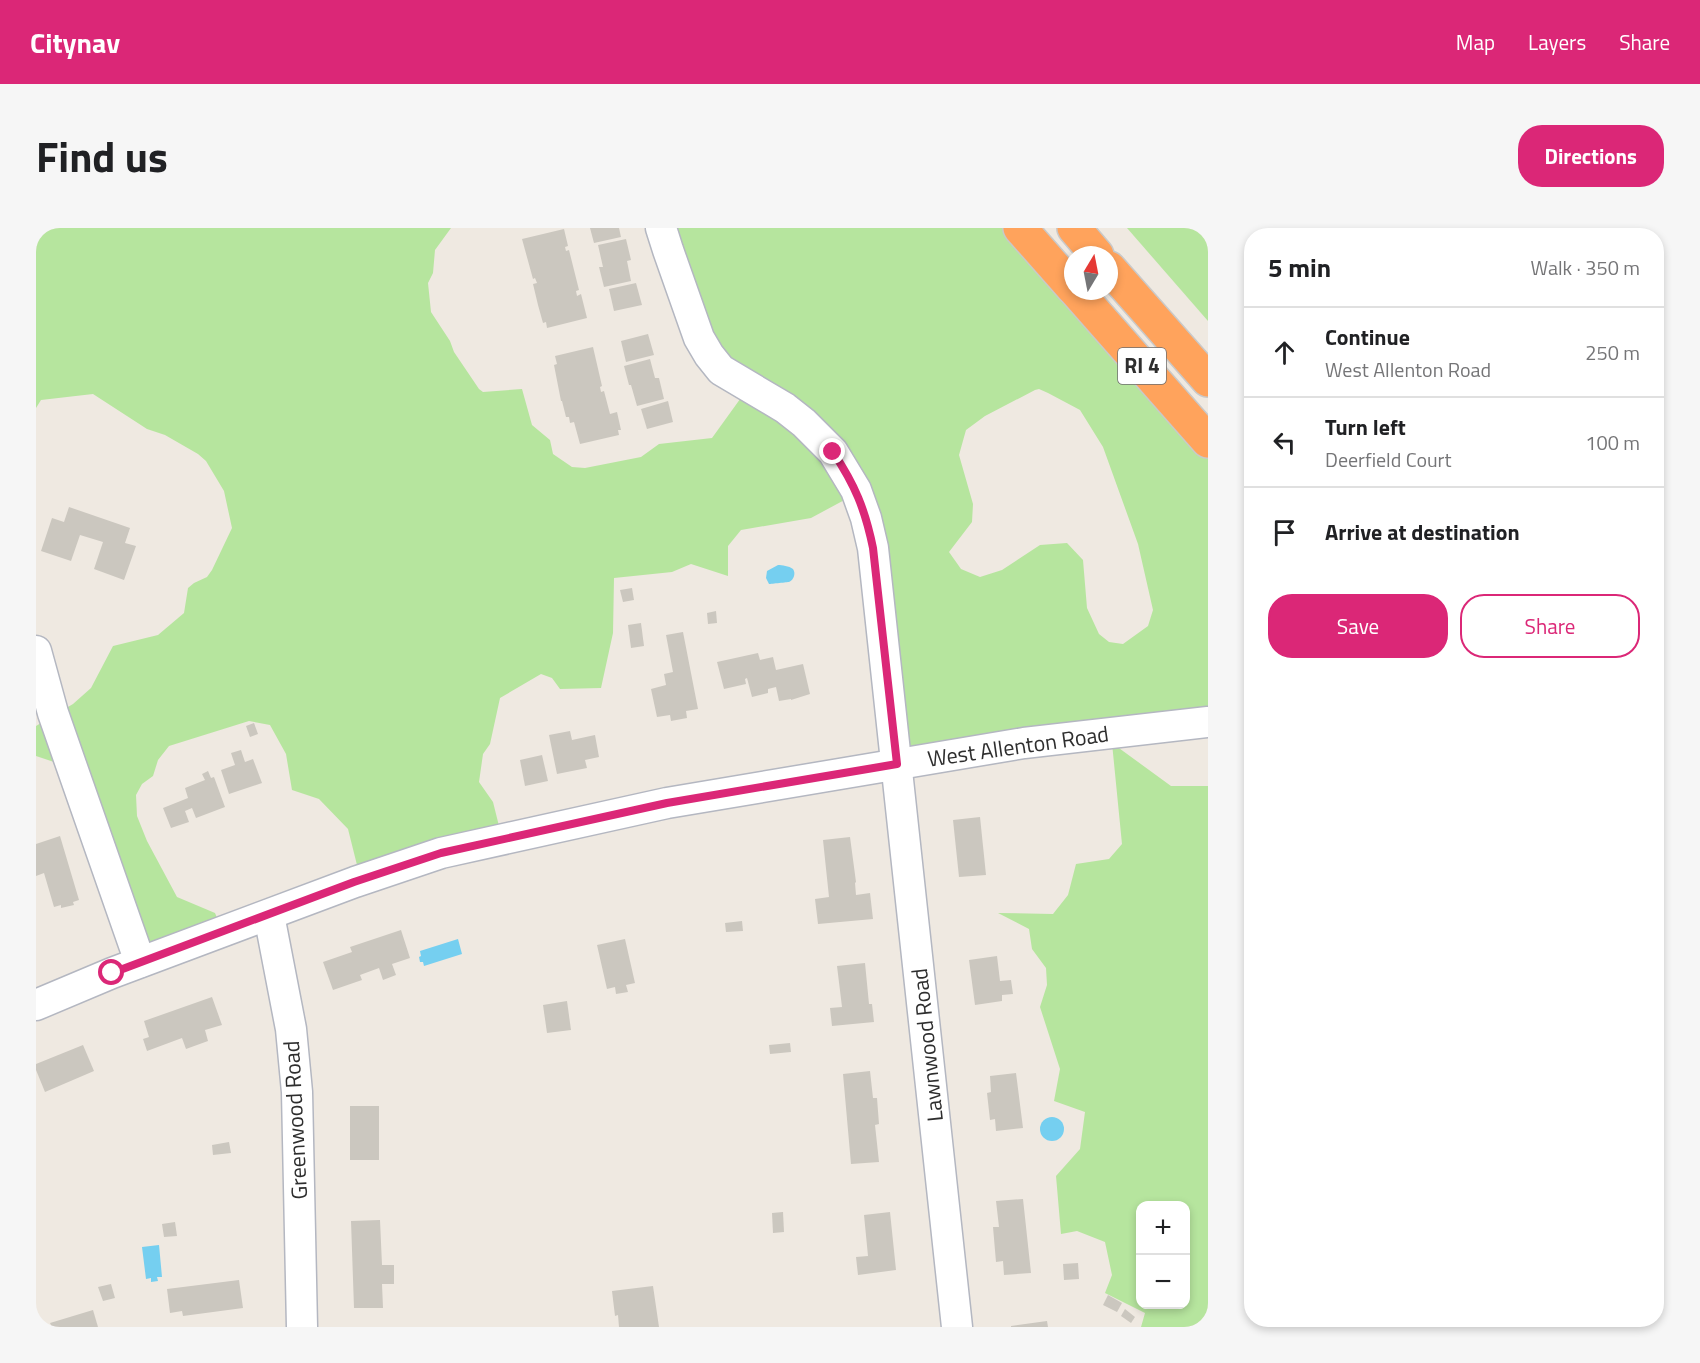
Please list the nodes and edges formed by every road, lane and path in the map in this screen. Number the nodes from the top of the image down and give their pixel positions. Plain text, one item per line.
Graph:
1 (662, 228) edge
2 (1020, 228) edge
3 (1074, 228) edge
4 (1090, 246) edge
5 (1118, 278) edge
6 (1064, 279) edge
7 (1083, 300) edge
8 (1208, 380) edge
9 (1208, 441) edge
10 (36, 651) edge
11 (1208, 722) edge
12 (897, 764) junction
13 (269, 915) junction
14 (140, 962) junction
15 (36, 1005) edge
16 (302, 1327) edge
17 (957, 1327) edge

1 - 12 street, Lawnwood Road
2 - 6 highway, RI 4
3 - 4 highway
5 - 8 highway, RI 4
7 - 9 highway, RI 4
10 - 14 street
11 - 12 street, West Allenton Road
12 - 13 street, West Allenton Road
12 - 17 street, Lawnwood Road
13 - 14 street, West Allenton Road
13 - 16 street, Greenwood Road
14 - 15 street, West Allenton Road

